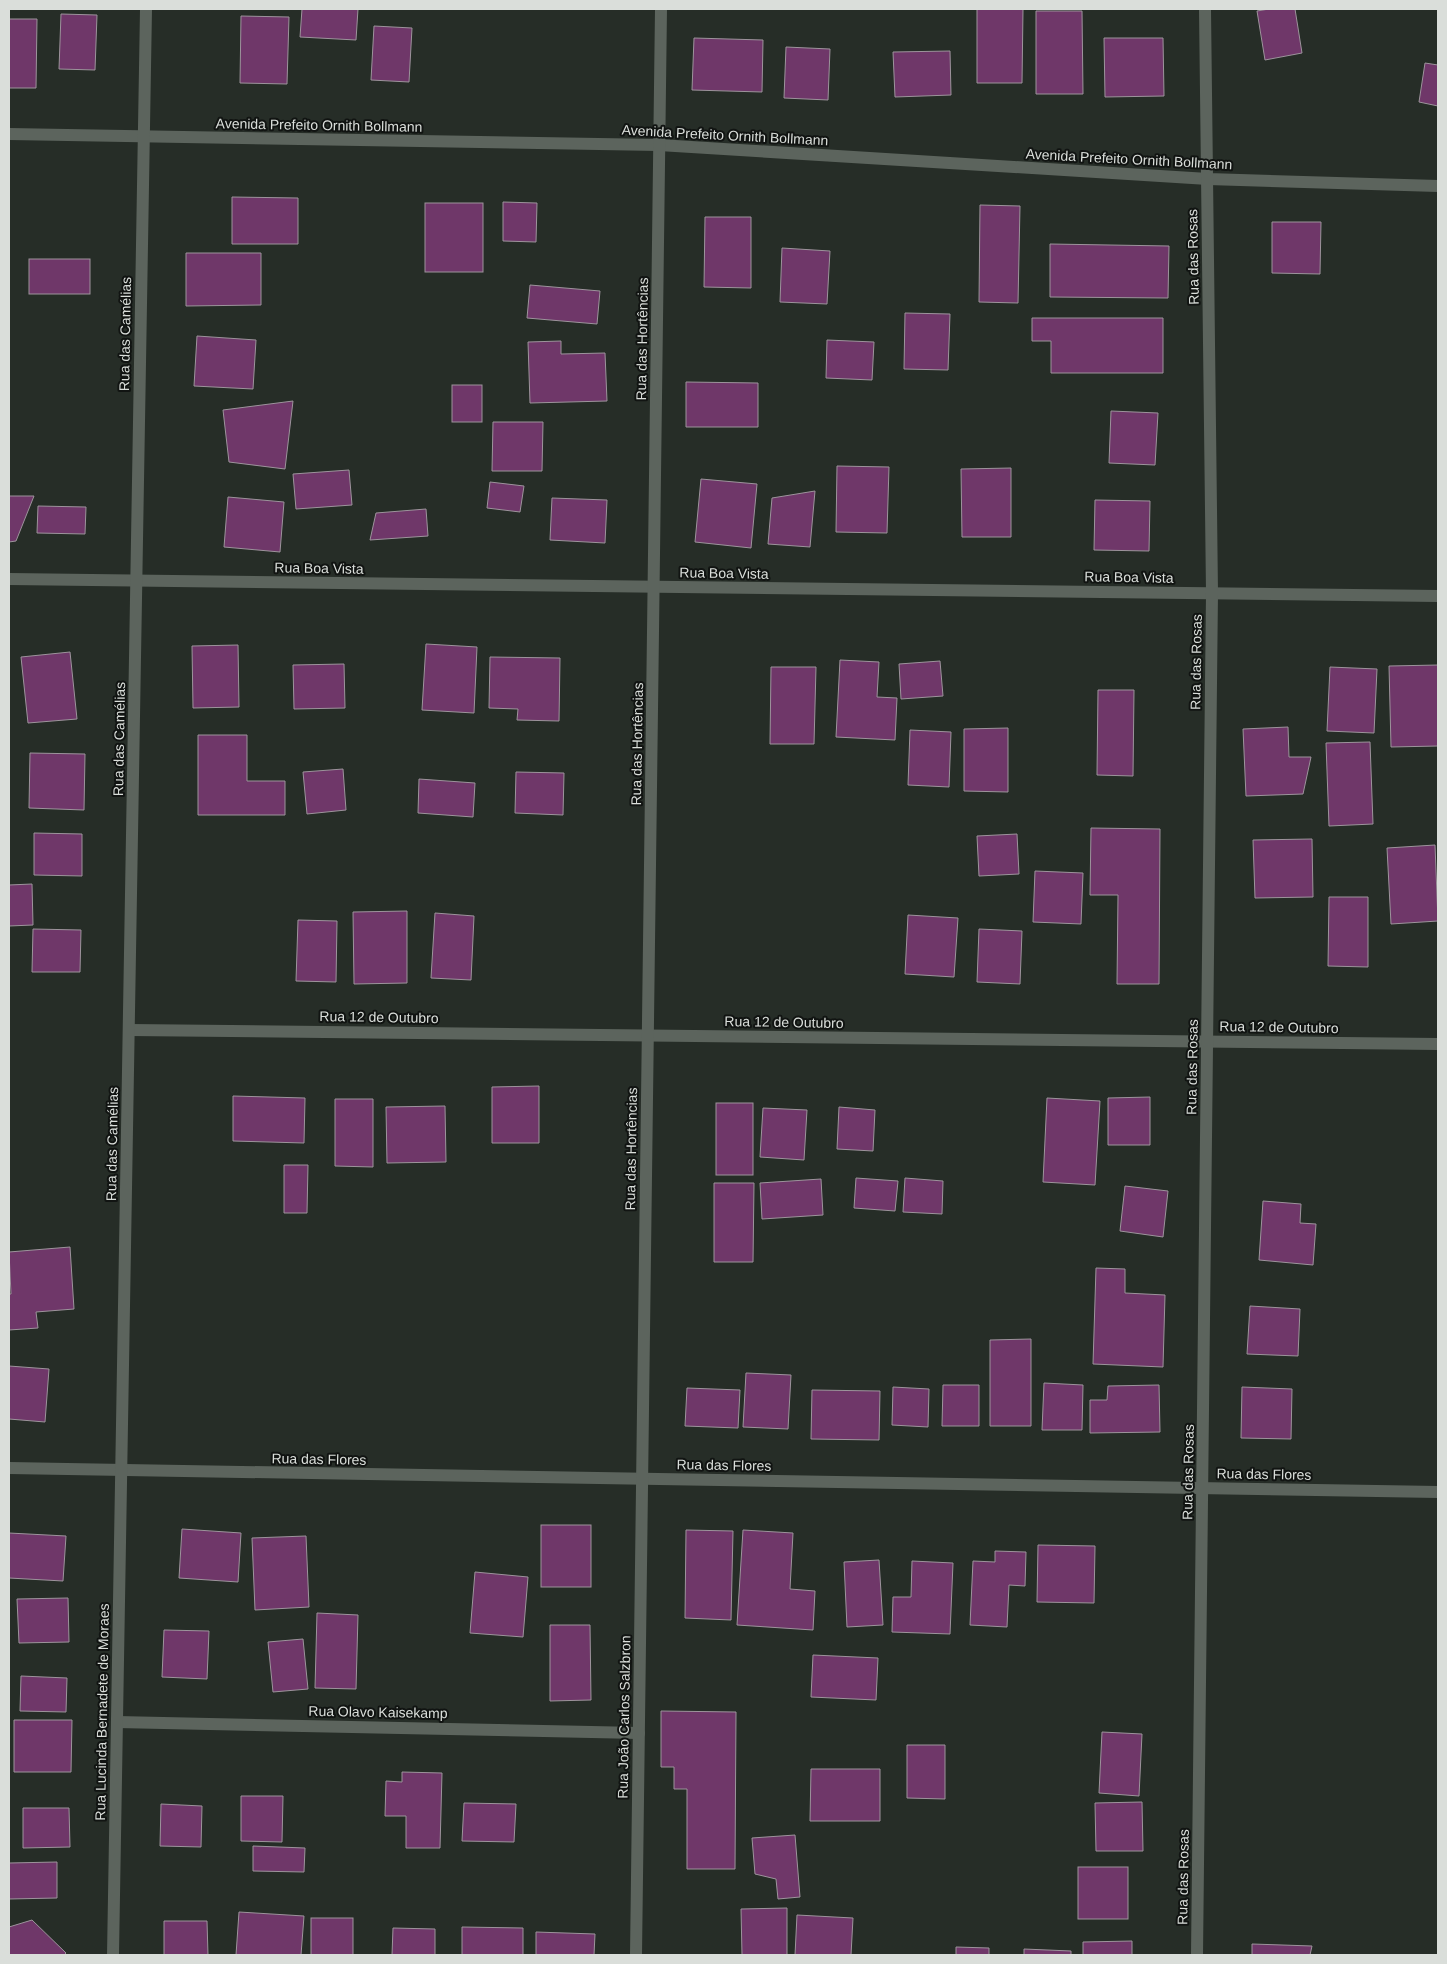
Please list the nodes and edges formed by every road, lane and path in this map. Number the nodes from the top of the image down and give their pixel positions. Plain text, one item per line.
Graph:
1 (146, 9) edge
2 (661, 9) edge
3 (1205, 9) edge
4 (9, 134) edge
5 (144, 137) junction
6 (659, 145) junction
7 (1208, 179) junction
8 (1438, 186) edge
9 (9, 580) edge
10 (136, 581) junction
11 (654, 587) junction
12 (1212, 593) junction
13 (1438, 596) edge
14 (128, 1030) junction
15 (648, 1035) junction
16 (1207, 1041) junction
17 (1438, 1044) edge
18 (9, 1468) edge
19 (121, 1470) junction
20 (642, 1479) junction
21 (1202, 1488) junction
22 (1438, 1492) edge
23 (117, 1722) junction
24 (639, 1732) junction
25 (113, 1955) edge
26 (636, 1955) edge
27 (1198, 1955) edge

1 - 5 street, Rua das Camélias
2 - 6 street, Rua das Hortências
3 - 7 street, Rua das Rosas
4 - 5 street, Avenida Prefeito Ornith Bollmann
5 - 6 street, Avenida Prefeito Ornith Bollmann
5 - 10 street, Rua das Camélias
6 - 7 street, Avenida Prefeito Ornith Bollmann
6 - 11 street, Rua das Hortências
7 - 8 street, Avenida Prefeito Ornith Bollmann
7 - 12 street, Rua das Rosas
9 - 10 street, Rua Boa Vista
10 - 11 street, Rua Boa Vista
10 - 14 street, Rua das Camélias
11 - 12 street, Rua Boa Vista
11 - 15 street, Rua das Hortências
12 - 13 street, Rua Boa Vista
12 - 16 street, Rua das Rosas
14 - 15 street, Rua 12 de Outubro
14 - 19 street, Rua das Camélias
15 - 16 street, Rua 12 de Outubro
15 - 20 street, Rua das Hortências
16 - 17 street, Rua 12 de Outubro
16 - 21 street, Rua das Rosas
18 - 19 street, Rua das Flores
19 - 20 street, Rua das Flores
19 - 23 street, Rua Lucinda Bernadete de Moraes
20 - 21 street, Rua das Flores
20 - 24 street, Rua João Carlos Salzbron
21 - 22 street, Rua das Flores
21 - 27 street, Rua das Rosas
23 - 24 street, Rua Olavo Kaisekamp
23 - 25 street, Rua Lucinda Bernadete de Moraes
24 - 26 street, Rua João Carlos Salzbron

